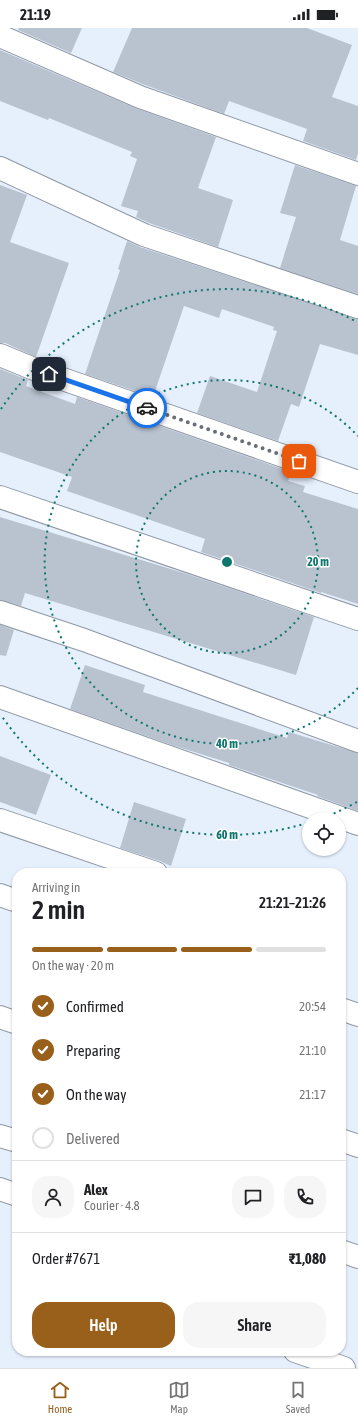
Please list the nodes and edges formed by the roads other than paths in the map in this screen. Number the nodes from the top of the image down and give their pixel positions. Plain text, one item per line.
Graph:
1 (0, 36) edge
2 (0, 168) edge
3 (358, 174) edge
4 (358, 307) edge
5 (0, 355) edge
6 (358, 482) edge
7 (0, 497) edge
8 (0, 612) edge
9 (358, 619) edge
10 (0, 697) edge
11 (358, 741) edge
12 (0, 820) edge
13 (358, 824) edge
14 (141, 868) edge
15 (0, 895) edge
16 (12, 899) edge
17 (346, 1011) edge
18 (358, 1015) edge
19 (0, 1017) edge
20 (12, 1021) edge
21 (0, 1136) edge
22 (12, 1140) edge
23 (346, 1142) edge
24 (358, 1146) edge
25 (0, 1189) edge
26 (12, 1193) edge
27 (346, 1253) edge
28 (358, 1257) edge
29 (309, 1356) edge
30 (344, 1368) edge

1 - 3 street
2 - 4 street
5 - 6 street
7 - 9 street
8 - 11 street
10 - 13 street
12 - 14 street
15 - 16 street
17 - 18 street
19 - 20 street
21 - 22 street
23 - 24 street
25 - 26 street
27 - 28 street
29 - 30 street

